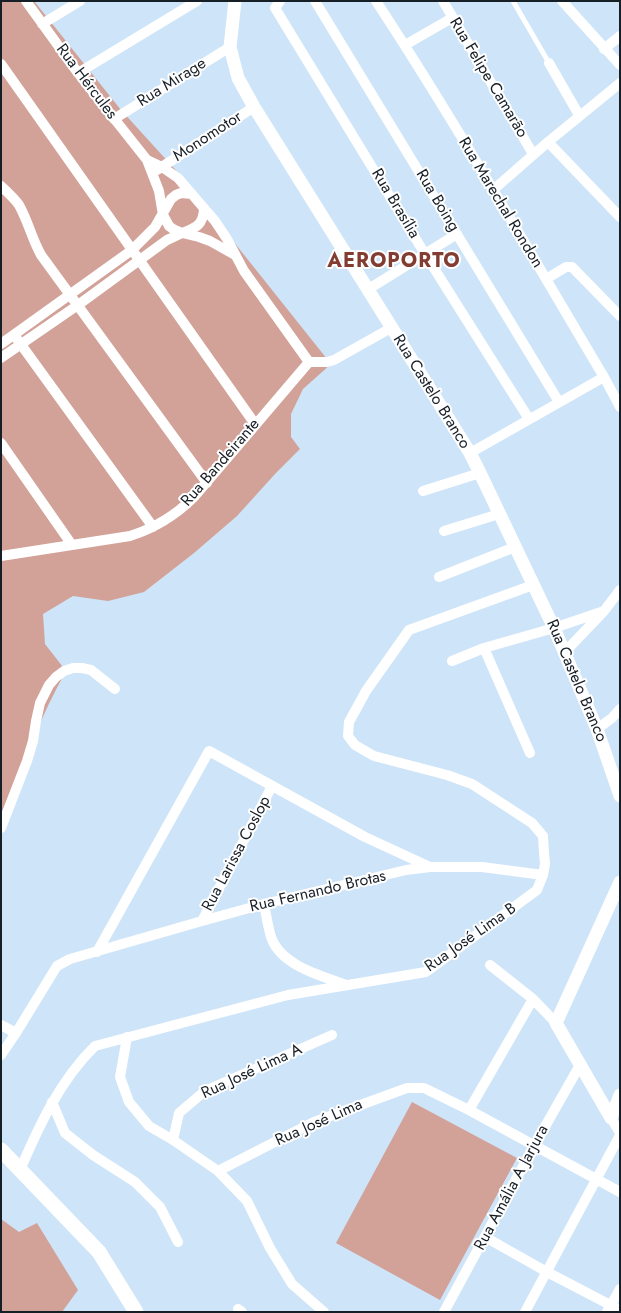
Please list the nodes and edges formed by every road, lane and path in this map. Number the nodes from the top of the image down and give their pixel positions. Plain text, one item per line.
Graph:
1 (26, 1) edge
2 (80, 1) edge
3 (197, 1) edge
4 (235, 1) edge
5 (315, 1) edge
6 (376, 1) edge
7 (443, 1) edge
8 (512, 1) edge
9 (562, 1) edge
10 (278, 4) edge
11 (452, 18) junction
12 (42, 24) junction
13 (620, 36) edge
14 (405, 45) junction
15 (230, 47) junction
16 (604, 49) junction
17 (549, 63) joint
18 (1, 64) edge
19 (620, 65) edge
20 (78, 73) junction
21 (620, 83) edge
22 (254, 107) junction
23 (579, 115) junction
24 (114, 119) junction
25 (548, 142) junction
26 (534, 154) junction
27 (147, 160) junction
28 (162, 167) junction
29 (152, 173) junction
30 (1, 186) edge
31 (494, 190) junction
32 (192, 194) junction
33 (204, 209) junction
34 (163, 215) junction
35 (620, 217) edge
36 (182, 233) junction
37 (457, 234) junction
38 (132, 250) junction
39 (425, 254) junction
40 (235, 255) junction
41 (139, 260) junction
42 (546, 279) junction
43 (367, 290) junction
44 (70, 295) junction
45 (78, 305) junction
46 (620, 316) edge
47 (390, 328) junction
48 (14, 335) junction
49 (1, 344) edge
50 (21, 344) junction
51 (1, 358) edge
52 (309, 362) junction
53 (604, 376) junction
54 (559, 402) junction
55 (620, 407) edge
56 (529, 419) junction
57 (255, 424) junction
58 (1, 443) edge
59 (470, 453) junction
60 (480, 473) junction
61 (207, 483) junction
62 (423, 491) dead end
63 (499, 514) junction
64 (153, 527) junction
65 (444, 531) dead end
66 (72, 545) junction
67 (515, 547) junction
68 (1, 556) edge
69 (439, 577) dead end
70 (534, 585) junction
71 (620, 590) edge
72 (604, 611) junction
73 (554, 628) junction
74 (484, 648) junction
75 (564, 653) junction
76 (452, 661) dead end
77 (115, 688) dead end
78 (620, 709) edge
79 (597, 729) junction
80 (530, 753) dead end
81 (272, 786) junction
82 (620, 796) edge
83 (2, 823) edge
84 (430, 867) junction
85 (543, 875) junction
86 (620, 882) edge
87 (264, 904) junction
88 (202, 920) junction
89 (97, 952) junction
90 (490, 965) dead end
91 (349, 986) junction
92 (533, 999) junction
93 (556, 1023) junction
94 (1, 1025) edge
95 (16, 1033) junction
96 (332, 1035) dead end
97 (127, 1037) junction
98 (1, 1055) edge
99 (580, 1065) junction
100 (620, 1095) edge
101 (52, 1102) junction
102 (469, 1110) junction
103 (611, 1118) junction
104 (620, 1134) edge
105 (173, 1140) junction
106 (534, 1146) junction
107 (1, 1150) edge
108 (20, 1170) junction
109 (218, 1171) junction
110 (597, 1179) junction
111 (620, 1192) edge
112 (485, 1237) junction
113 (178, 1242) dead end
114 (547, 1272) junction
115 (620, 1289) edge
116 (613, 1309) edge
117 (136, 1312) edge
118 (324, 1312) edge
119 (444, 1312) edge
120 (525, 1312) edge

1 - 12 street, Rua Hércules
2 - 12 street
3 - 20 street
4 - 15 street, Rua Castelo Branco
5 - 37 street, Rua Boing
6 - 14 street, Rua Marechal Rondon
7 - 11 street, Rua Felipe Camarão
8 - 17 lane
9 - 16 street
10 - 39 street, Rua Brasília
11 - 14 street
11 - 26 street, Rua Felipe Camarão
12 - 20 street, Rua Hércules
13 - 16 street
14 - 31 street, Rua Marechal Rondon
15 - 22 street, Rua Castelo Branco
15 - 24 street, Rua Mirage
16 - 19 street
17 - 23 street
18 - 38 street
20 - 24 street, Rua Hércules
21 - 23 street
22 - 28 street, Monomotor
22 - 43 street, Rua Castelo Branco
23 - 25 street
24 - 27 street, Rua Hércules
25 - 26 street
25 - 35 street
26 - 31 street
27 - 28 street, Rua Hércules
27 - 29 street, Rua Hércules
28 - 29 street, Monomotor
28 - 32 street, Rua Hércules
29 - 34 street, Rua Hércules
30 - 44 street
31 - 42 street, Rua Marechal Rondon
32 - 33 street, Rua Hércules
32 - 34 street
33 - 36 street
33 - 40 street, Rua Hércules
34 - 36 street, Rua Hércules
34 - 38 street
36 - 40 street, Rua Hércules
36 - 41 street
37 - 39 street
37 - 54 street, Rua Boing
38 - 41 street
38 - 44 street
39 - 43 street
39 - 56 street, Rua Brasília
40 - 52 street, Rua Hércules
41 - 45 street
41 - 57 street
42 - 46 street
42 - 53 street, Rua Marechal Rondon
43 - 47 street, Rua Castelo Branco
44 - 45 street
44 - 48 street
45 - 50 street
45 - 61 street
47 - 52 street
47 - 59 street, Rua Castelo Branco
48 - 49 street
48 - 50 street
50 - 51 street
50 - 64 street
52 - 57 street, Rua Bandeirante
53 - 54 street
53 - 55 street, Rua Marechal Rondon
54 - 56 street
56 - 59 street
57 - 61 street, Rua Bandeirante
58 - 66 street
59 - 60 street, Rua Castelo Branco
60 - 62 street
60 - 63 street, Rua Castelo Branco
61 - 64 street, Rua Bandeirante
63 - 65 street
63 - 67 street, Rua Castelo Branco
64 - 66 street, Rua Bandeirante
66 - 68 street, Rua Bandeirante
67 - 69 street
67 - 70 street, Rua Castelo Branco
70 - 73 street, Rua Castelo Branco
70 - 85 street, Rua José Lima B
71 - 72 street
72 - 73 street
72 - 75 street
73 - 74 street
73 - 75 street, Rua Castelo Branco
74 - 76 street
74 - 80 street
75 - 79 street, Rua Castelo Branco
77 - 83 street
78 - 79 street
79 - 82 street, Rua Castelo Branco
81 - 84 street
81 - 88 street, Rua Larissa Coslop
81 - 89 street
84 - 85 street, Rua Fernando Brotas
84 - 87 street, Rua Fernando Brotas
85 - 91 street, Rua José Lima B
86 - 93 street
87 - 88 street, Rua Fernando Brotas
87 - 91 street
88 - 89 street, Rua Fernando Brotas
89 - 95 street, Rua Fernando Brotas
90 - 92 street
91 - 97 street, Rua José Lima B
92 - 93 street
92 - 102 street
93 - 99 street
94 - 95 street
95 - 98 street, Rua Fernando Brotas
96 - 105 street, Rua José Lima A
97 - 101 street, Rua José Lima B
97 - 105 street
99 - 103 street
99 - 106 street, Rua Amália A Jarjura
100 - 103 street
101 - 108 street, Rua José Lima B
101 - 113 street
102 - 106 street
102 - 109 street, Rua José Lima
103 - 104 street
104 - 110 street
105 - 109 street
106 - 110 street
106 - 112 street, Rua Amália A Jarjura
107 - 108 main road
108 - 117 main road
109 - 118 street
110 - 111 street
110 - 114 street
112 - 114 street
112 - 119 street, Rua Amália A Jarjura
114 - 116 street
114 - 120 street
115 - 116 street

